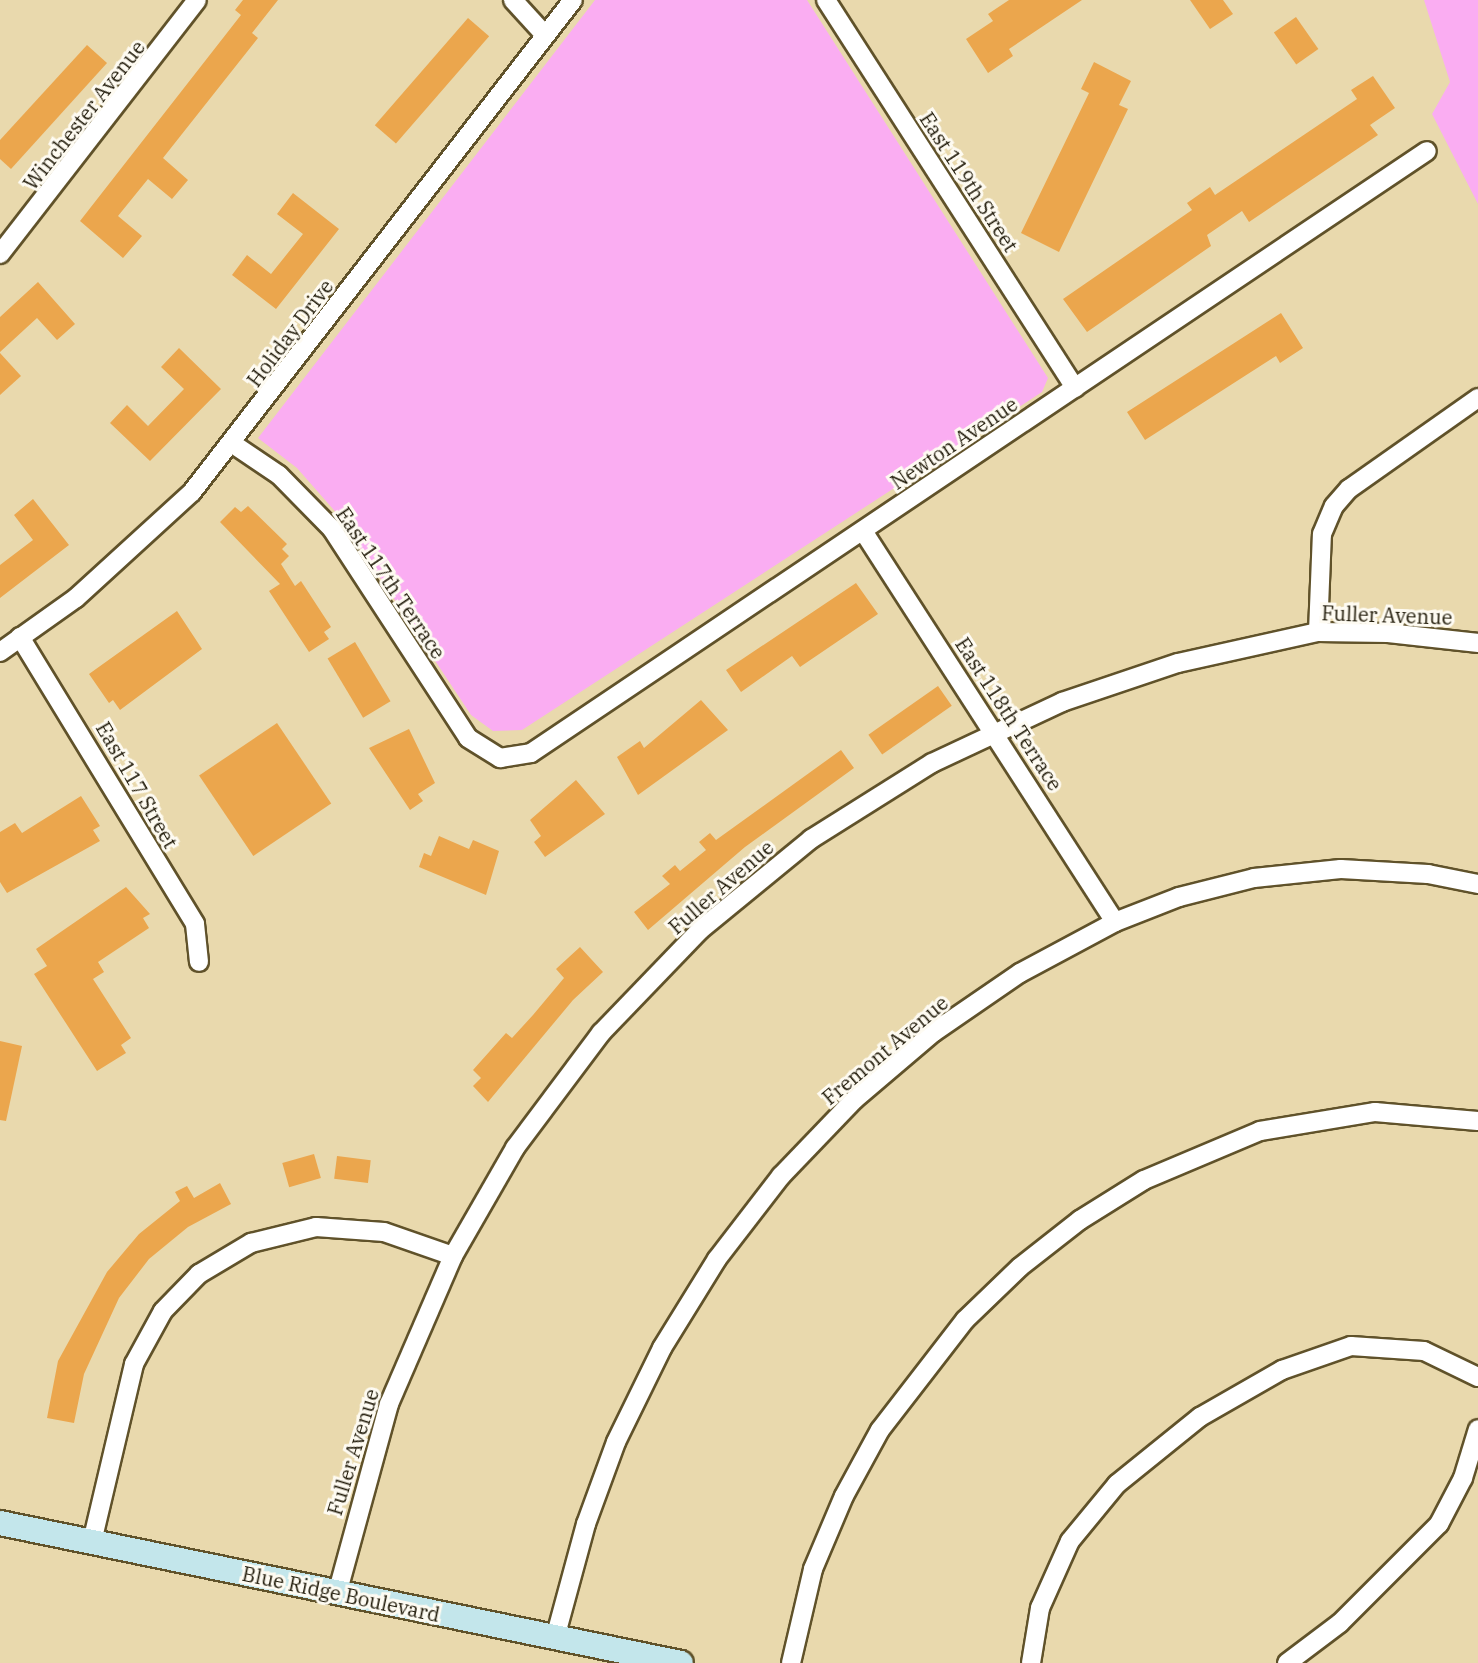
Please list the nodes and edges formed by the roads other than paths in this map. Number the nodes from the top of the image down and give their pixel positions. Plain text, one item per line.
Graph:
1 (197, 0) edge
2 (513, 0) edge
3 (573, 0) edge
4 (826, 0) edge
5 (544, 34) junction
6 (1427, 151) dead end
7 (0, 254) edge
8 (1075, 388) junction
9 (1478, 398) edge
10 (233, 444) junction
11 (863, 531) junction
12 (1318, 632) junction
13 (20, 637) junction
14 (1478, 643) edge
15 (0, 652) edge
16 (996, 733) junction
17 (500, 758) joint
18 (1478, 884) edge
19 (1115, 922) junction
20 (199, 962) dead end
21 (1478, 1121) edge
22 (453, 1256) junction
23 (1478, 1377) edge
24 (1478, 1429) edge
25 (0, 1523) edge
26 (92, 1542) junction
27 (337, 1594) junction
28 (555, 1638) junction
29 (681, 1663) edge
30 (791, 1663) edge
31 (1031, 1663) edge
32 (1287, 1663) edge

1 - 7 street, Winchester Avenue
2 - 5 street
3 - 5 street, Holiday Drive
4 - 8 street, East 119th Street
5 - 10 street, Holiday Drive
6 - 8 street, Newton Avenue
8 - 11 street, Newton Avenue
9 - 12 street
10 - 13 street, Holiday Drive
10 - 17 street, East 117th Terrace
11 - 16 street, East 118th Terrace
11 - 17 street, Newton Avenue
12 - 14 street, Fuller Avenue
12 - 16 street, Fuller Avenue
13 - 15 street, Holiday Drive
13 - 20 street, East 117 Street
16 - 19 street, East 118th Terrace
16 - 22 street, Fuller Avenue
18 - 19 street, Fremont Avenue
19 - 28 street, Fremont Avenue
21 - 30 street
22 - 26 street
22 - 27 street, Fuller Avenue
23 - 31 street
24 - 32 street
25 - 26 main road, Blue Ridge Boulevard
26 - 27 main road, Blue Ridge Boulevard
27 - 28 main road, Blue Ridge Boulevard
28 - 29 main road, Blue Ridge Boulevard

